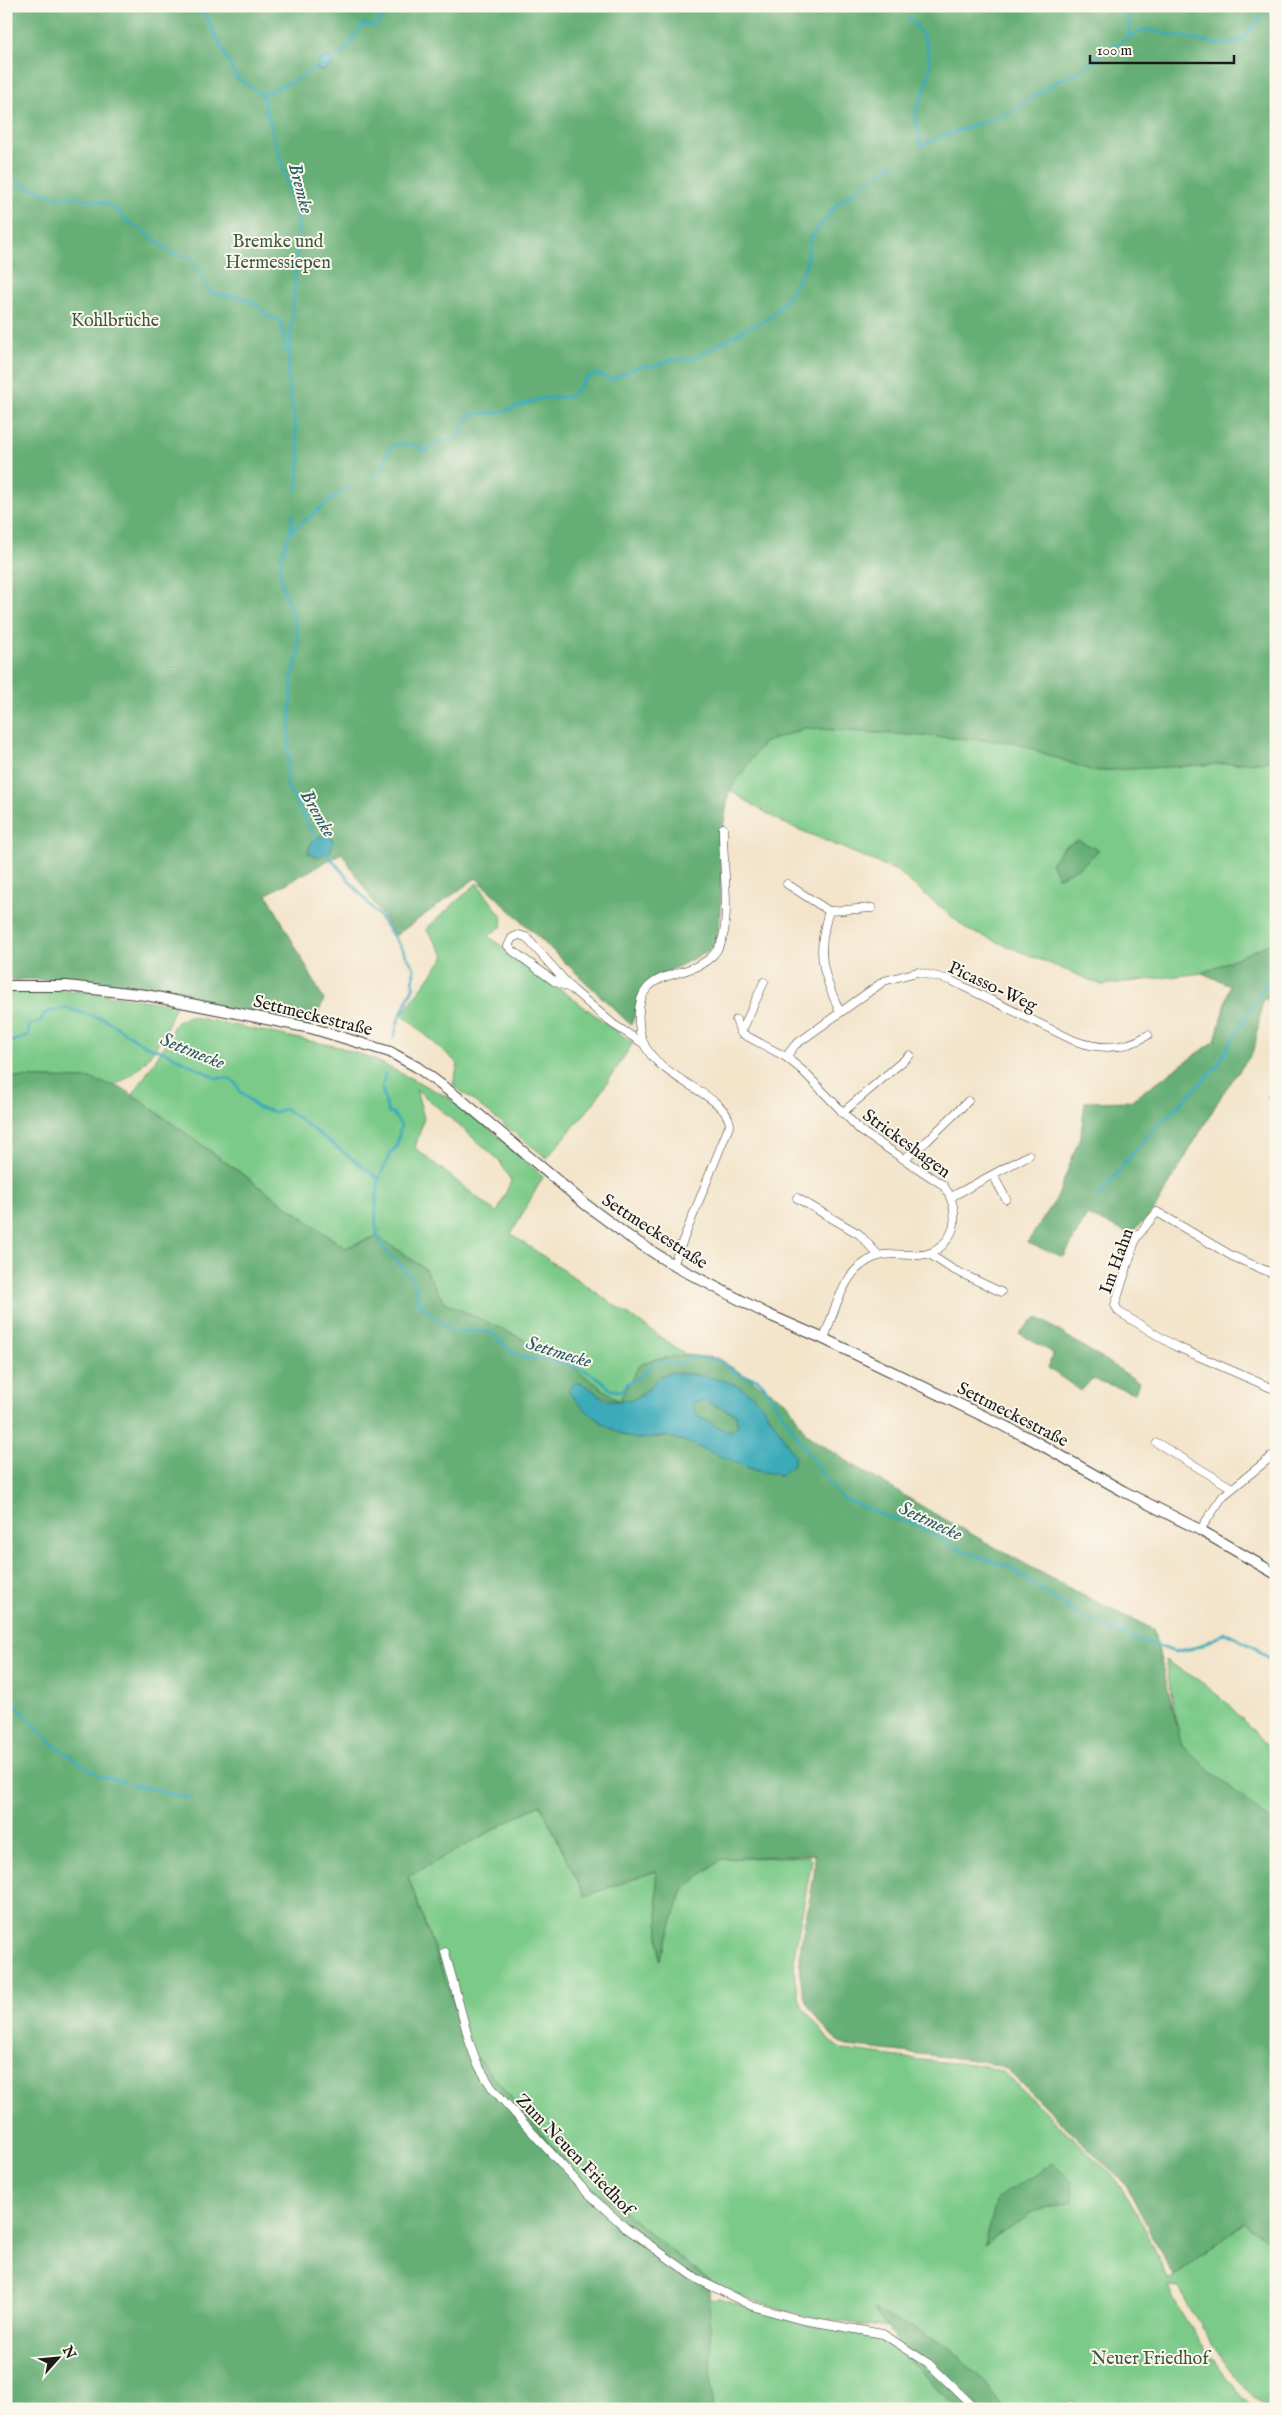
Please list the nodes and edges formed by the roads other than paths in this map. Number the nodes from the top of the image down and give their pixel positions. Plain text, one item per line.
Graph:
1 (722, 828) dead end
2 (787, 884) dead end
3 (872, 908) dead end
4 (829, 911) junction
5 (764, 982) dead end
6 (6, 986) edge
7 (572, 989) junction
8 (840, 1012) junction
9 (736, 1020) dead end
10 (741, 1033) junction
11 (1148, 1035) dead end
12 (645, 1046) junction
13 (910, 1055) dead end
14 (786, 1057) junction
15 (1276, 1091) edge
16 (968, 1101) dead end
17 (1276, 1105) edge
18 (842, 1113) junction
19 (1029, 1155) dead end
20 (904, 1159) junction
21 (993, 1176) junction
22 (951, 1197) junction
23 (797, 1198) dead end
24 (1006, 1199) dead end
25 (929, 1254) junction
26 (879, 1256) junction
27 (673, 1265) junction
28 (1276, 1275) edge
29 (1001, 1292) dead end
30 (824, 1338) junction
31 (1276, 1390) edge
32 (1157, 1443) dead end
33 (1276, 1453) edge
34 (1232, 1488) junction
35 (1200, 1530) junction
36 (1276, 1574) edge
37 (445, 1952) dead end
38 (976, 2409) edge

1 - 12 street
2 - 4 street
3 - 4 street
4 - 8 street
5 - 10 street
6 - 27 street, Settmeckestraße
7 - 7 street
7 - 12 street
8 - 11 street, Picasso-Weg
8 - 14 street, Picasso-Weg
9 - 10 street
10 - 14 street, Strickeshagen
12 - 27 street
13 - 18 street
14 - 18 street, Strickeshagen
15 - 17 street
16 - 20 street
18 - 20 street, Strickeshagen
19 - 21 street
20 - 22 street, Strickeshagen
21 - 22 street
21 - 24 street
22 - 25 street, Strickeshagen
23 - 26 street
25 - 26 street
25 - 29 street
26 - 30 street
27 - 30 street, Settmeckestraße
28 - 31 street, Im Hahn
30 - 35 street, Settmeckestraße
32 - 34 street
33 - 34 street
34 - 35 street
35 - 36 street, Settmeckestraße
37 - 38 street, Zum Neuen Friedhof

